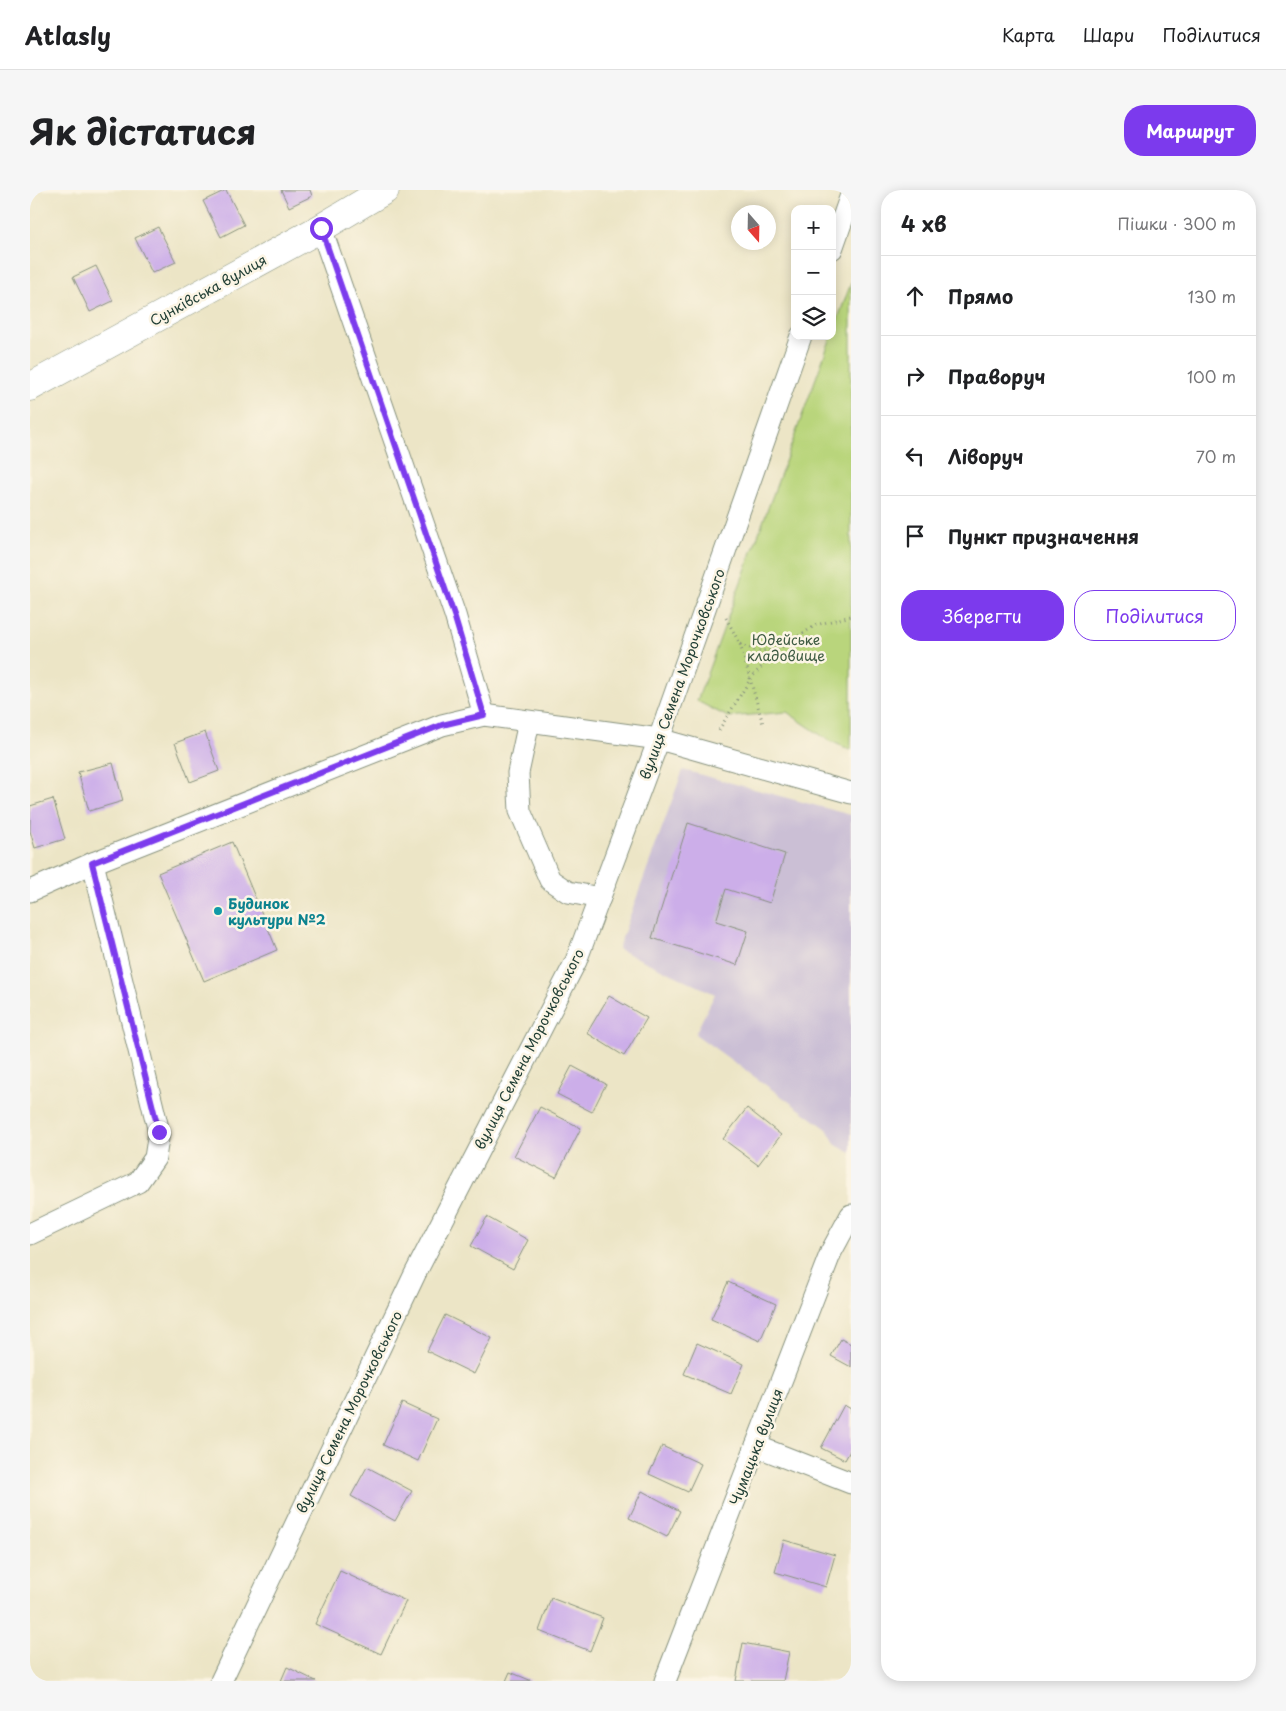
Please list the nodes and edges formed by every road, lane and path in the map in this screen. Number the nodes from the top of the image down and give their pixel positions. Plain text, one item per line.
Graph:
1 (385, 190) edge
2 (851, 195) edge
3 (321, 228) junction
4 (836, 238) edge
5 (800, 340) edge
6 (30, 387) edge
7 (723, 612) dead end
8 (851, 616) edge
9 (740, 644) junction
10 (777, 650) junction
11 (751, 678) junction
12 (484, 715) junction
13 (530, 722) junction
14 (763, 724) dead end
15 (719, 731) dead end
16 (660, 740) junction
17 (851, 793) edge
18 (92, 863) junction
19 (30, 891) edge
20 (600, 898) junction
21 (851, 1215) edge
22 (30, 1234) edge
23 (756, 1446) junction
24 (851, 1483) edge
25 (221, 1681) edge
26 (665, 1681) edge

1 - 3 street, Сунківська вулиця
2 - 4 street
3 - 6 street, Сунківська вулиця
3 - 12 street
5 - 16 street, вулиця Семена Морочковського
7 - 9 path
8 - 10 path
9 - 10 path
9 - 11 path
10 - 11 path
11 - 14 path
11 - 15 path
12 - 13 street
12 - 18 street
13 - 16 street
13 - 20 street
16 - 17 street
16 - 20 street, вулиця Семена Морочковського
18 - 19 street
18 - 22 street
20 - 25 street, вулиця Семена Морочковського
21 - 23 street, Чумацька вулиця
23 - 24 street
23 - 26 street, Чумацька вулиця

